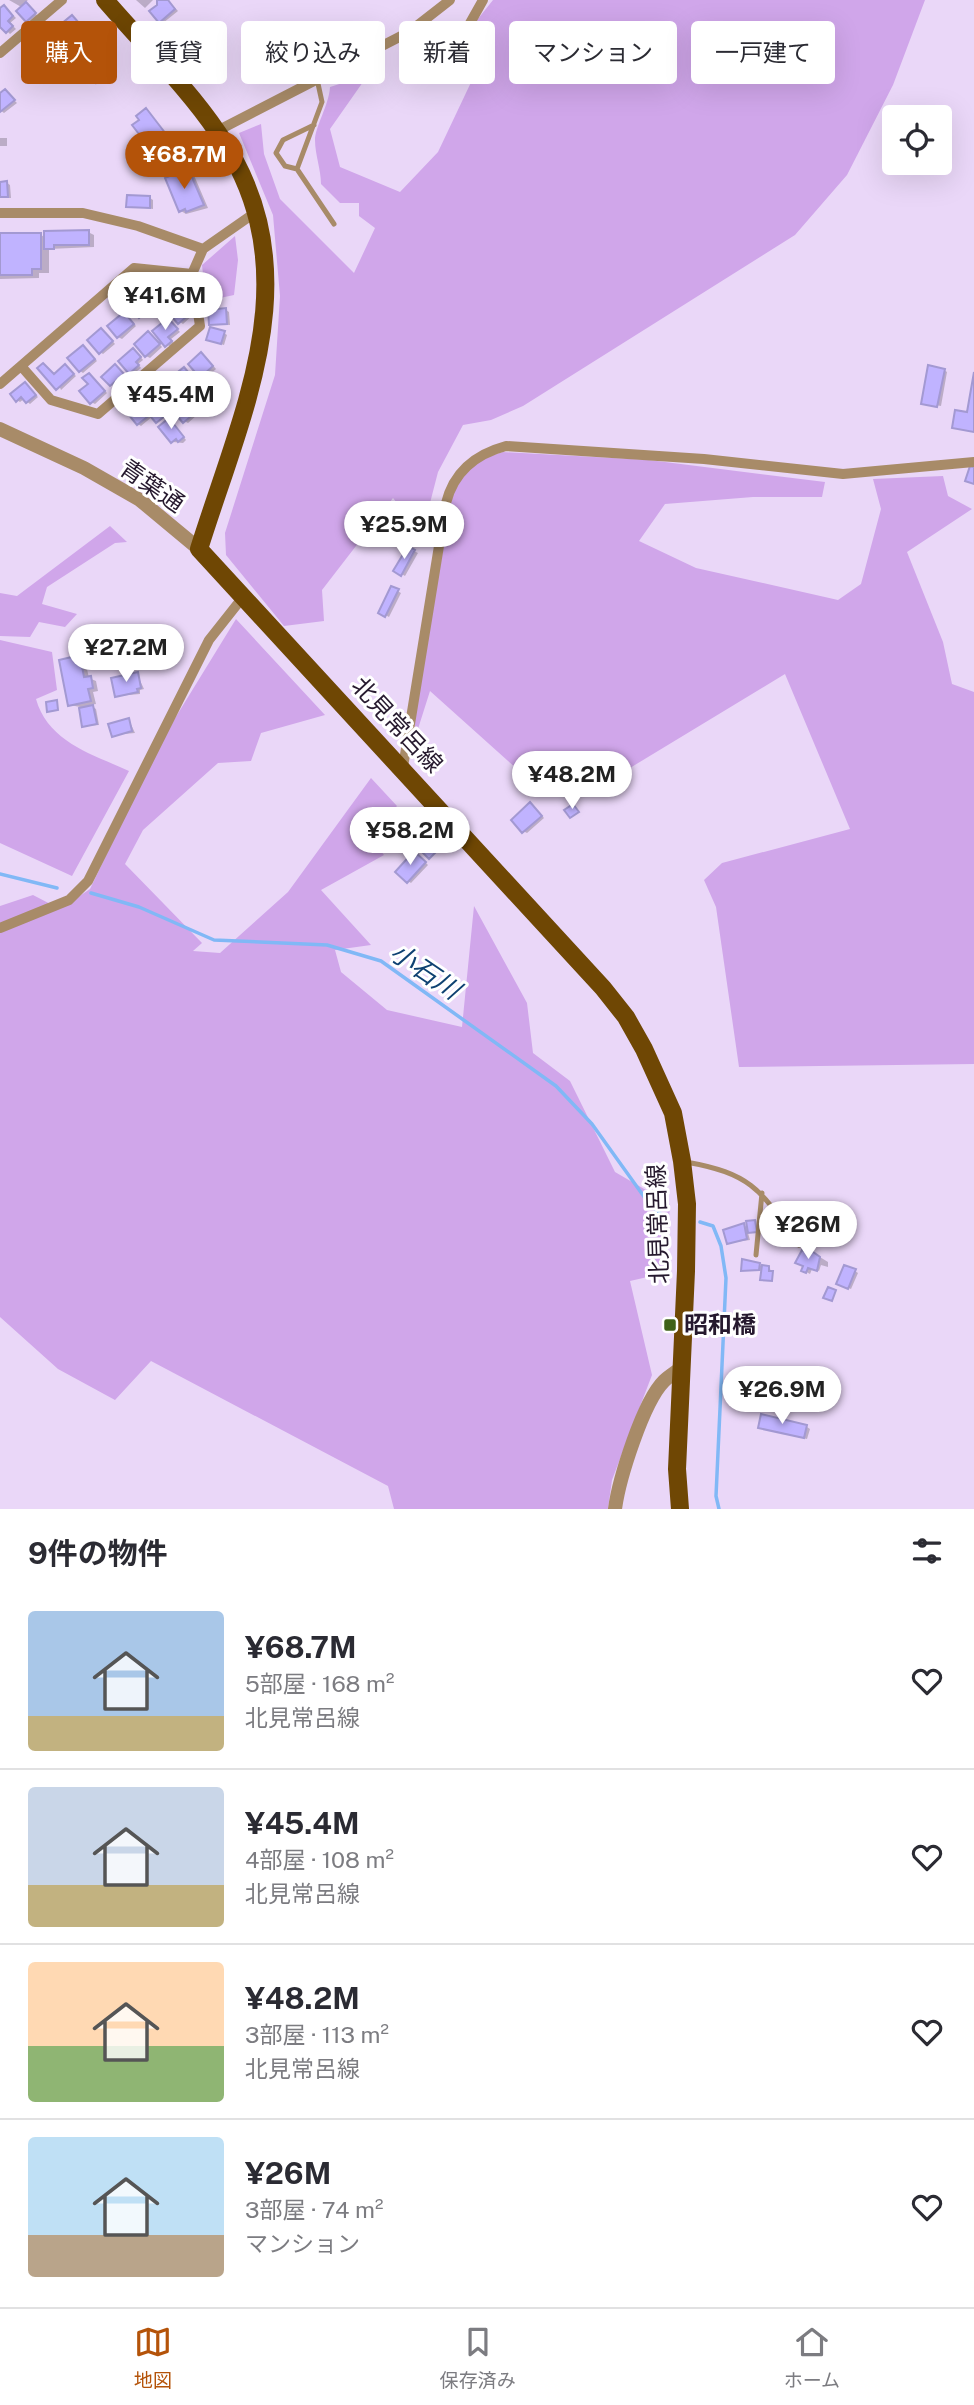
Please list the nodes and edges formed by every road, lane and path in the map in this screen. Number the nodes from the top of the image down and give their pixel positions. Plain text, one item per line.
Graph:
1 (62, 0) edge
2 (104, 0) edge
3 (450, 0) edge
4 (483, 0) edge
5 (471, 21) edge
6 (385, 45) edge
7 (0, 53) edge
8 (307, 84) edge
9 (318, 84) edge
10 (314, 125) junction
11 (217, 131) junction
12 (297, 169) junction
13 (256, 212) junction
14 (0, 213) edge
15 (334, 225) dead end
16 (202, 249) junction
17 (192, 274) junction
18 (21, 366) junction
19 (0, 384) edge
20 (0, 429) edge
21 (974, 462) edge
22 (199, 549) junction
23 (243, 597) junction
24 (402, 767) junction
25 (0, 928) edge
26 (682, 1161) junction
27 (762, 1193) junction
28 (799, 1245) dead end
29 (756, 1255) dead end
30 (681, 1368) junction
31 (615, 1509) edge
32 (680, 1509) edge

1 - 7 street
2 - 11 main road
3 - 6 street
4 - 5 street
8 - 11 street
9 - 10 lane
10 - 12 lane
10 - 12 lane
11 - 13 main road
12 - 15 lane
13 - 16 street
13 - 22 main road
14 - 16 street
16 - 17 street
17 - 18 street
17 - 18 street
18 - 19 street
20 - 22 street, 青葉通
21 - 24 street
22 - 23 main road, 北見常呂線
23 - 24 main road, 北見常呂線
23 - 25 street
24 - 26 main road, 北見常呂線
26 - 27 lane
26 - 30 main road, 北見常呂線
27 - 28 lane
27 - 29 lane
30 - 31 street
30 - 32 main road, 北見常呂線

